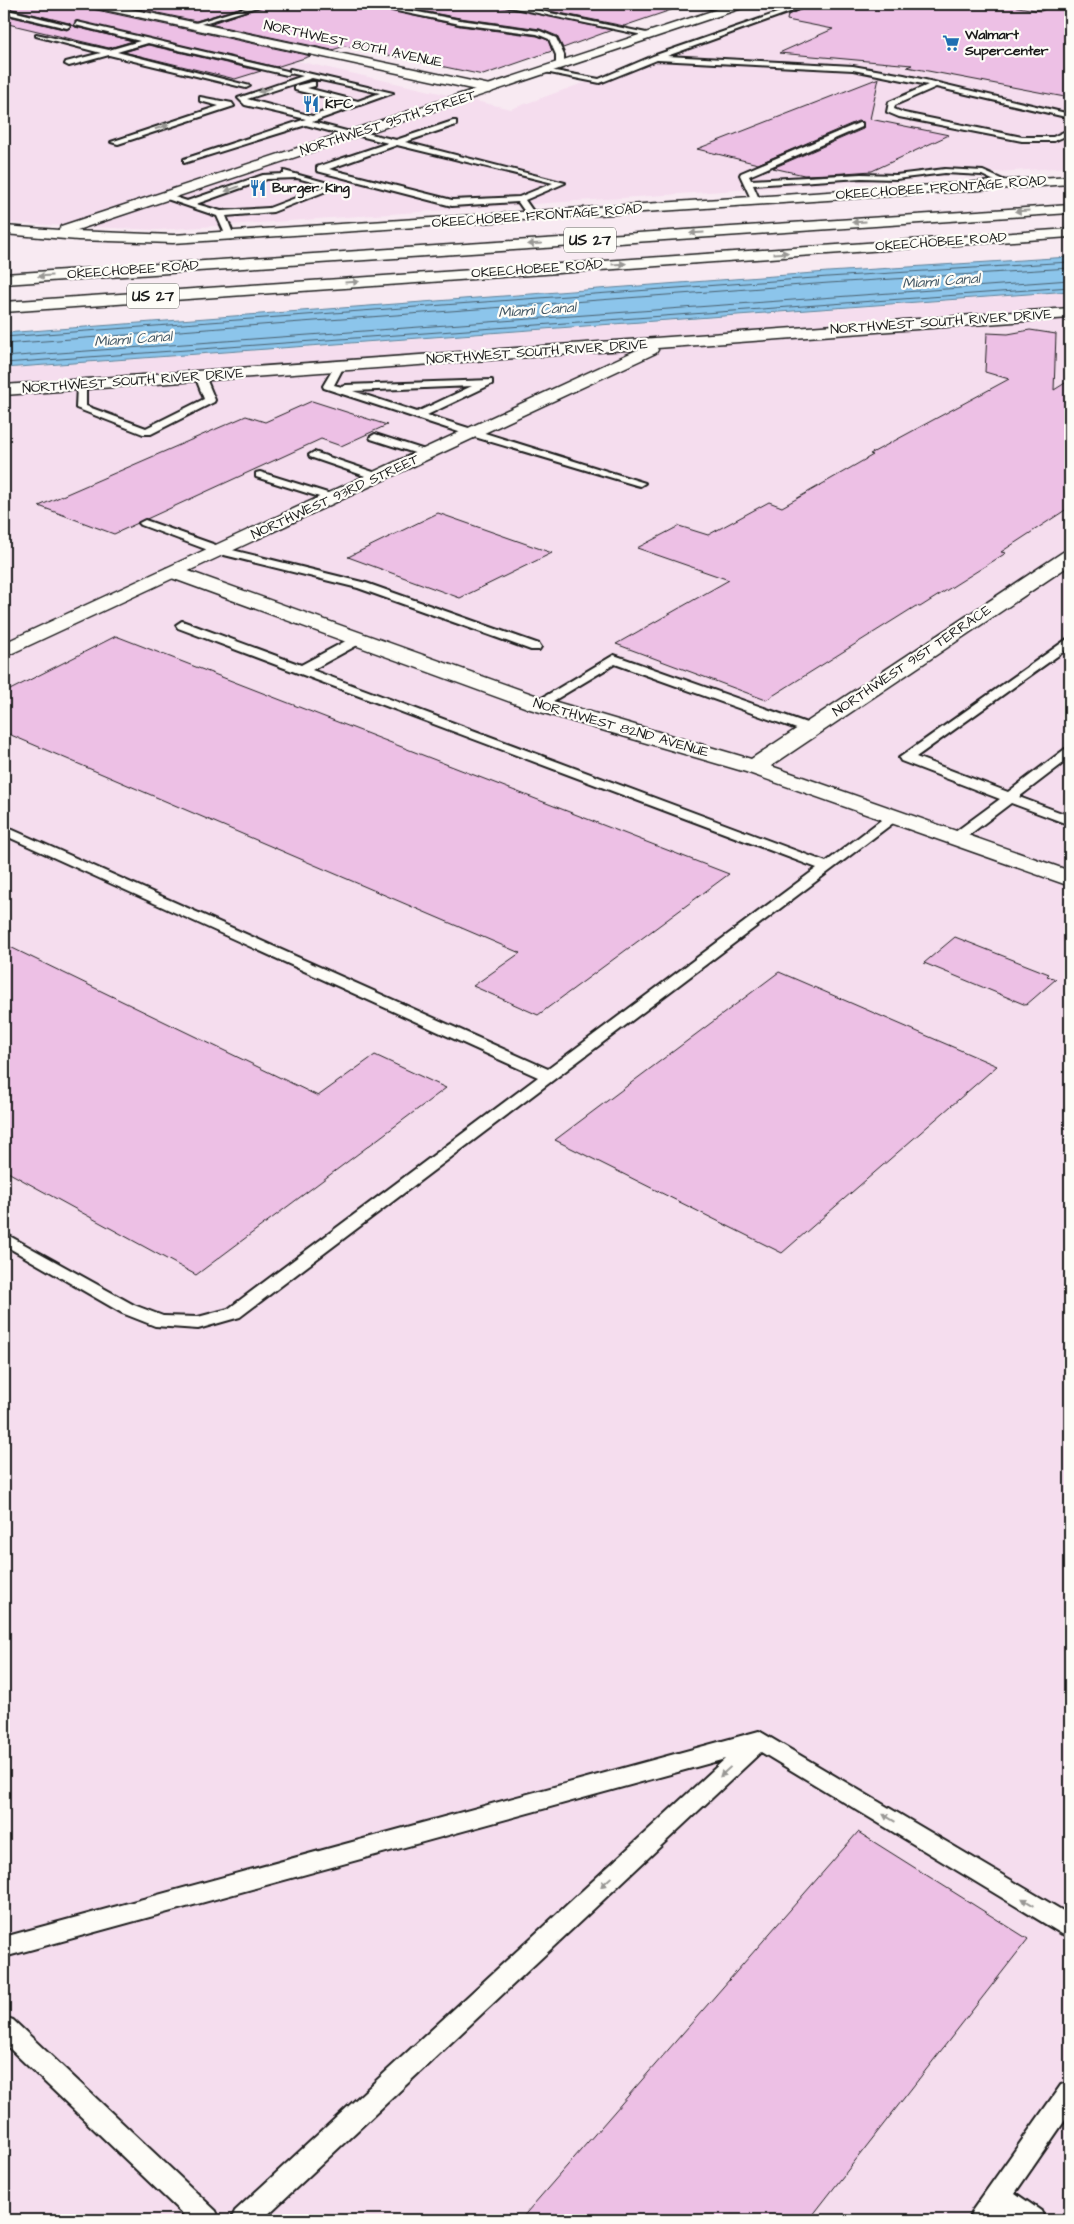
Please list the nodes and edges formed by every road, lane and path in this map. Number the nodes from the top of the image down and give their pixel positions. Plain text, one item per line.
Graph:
1 (92, 4) edge
2 (264, 4) edge
3 (366, 4) edge
4 (498, 4) edge
5 (696, 4) edge
6 (744, 4) edge
7 (809, 4) edge
8 (727, 10) junction
9 (4, 12) edge
10 (77, 24) dead end
11 (192, 25) junction
12 (67, 26) dead end
13 (38, 35) dead end
14 (652, 35) junction
15 (148, 41) junction
16 (111, 53) junction
17 (656, 58) junction
18 (69, 64) dead end
19 (560, 66) junction
20 (544, 71) junction
21 (312, 76) junction
22 (326, 79) junction
23 (934, 85) junction
24 (246, 86) dead end
25 (490, 89) junction
26 (203, 99) dead end
27 (358, 103) junction
28 (229, 106) junction
29 (1070, 116) edge
30 (306, 122) junction
31 (453, 123) dead end
32 (860, 125) dead end
33 (1070, 131) edge
34 (355, 134) junction
35 (115, 142) dead end
36 (397, 142) junction
37 (187, 162) dead end
38 (258, 166) junction
39 (296, 176) junction
40 (896, 177) junction
41 (1070, 180) edge
42 (748, 183) junction
43 (1006, 184) junction
44 (918, 190) junction
45 (165, 197) junction
46 (520, 199) junction
47 (756, 201) junction
48 (187, 204) junction
49 (1070, 209) edge
50 (118, 213) junction
51 (221, 214) junction
52 (533, 217) junction
53 (4, 230) edge
54 (30, 233) junction
55 (1070, 234) edge
56 (230, 236) junction
57 (139, 238) junction
58 (4, 279) edge
59 (303, 285) junction
60 (4, 298) edge
61 (4, 307) edge
62 (1070, 312) edge
63 (666, 342) junction
64 (339, 366) junction
65 (200, 376) junction
66 (82, 385) junction
67 (335, 388) junction
68 (4, 390) edge
69 (418, 415) junction
70 (472, 433) junction
71 (375, 437) dead end
72 (427, 454) junction
73 (314, 455) dead end
74 (260, 475) dead end
75 (378, 477) junction
76 (640, 483) dead end
77 (333, 498) junction
78 (145, 523) dead end
79 (220, 551) junction
80 (1070, 556) edge
81 (173, 572) junction
82 (182, 626) dead end
83 (359, 639) junction
84 (1070, 641) edge
85 (535, 646) dead end
86 (4, 651) edge
87 (302, 670) junction
88 (538, 704) junction
89 (810, 729) junction
90 (1070, 752) edge
91 (754, 766) junction
92 (1008, 798) junction
93 (894, 817) junction
94 (1070, 821) edge
95 (4, 830) edge
96 (956, 838) junction
97 (827, 867) junction
98 (1070, 879) edge
99 (550, 1076) junction
100 (4, 1238) edge
101 (759, 1740) junction
102 (1070, 1927) edge
103 (4, 1947) edge
104 (4, 2028) edge
105 (1070, 2093) edge
106 (998, 2196) junction
107 (207, 2220) edge
108 (244, 2220) edge
109 (981, 2220) edge
110 (1032, 2220) edge

1 - 11 main road, NORTHWEST 80TH AVENUE
2 - 11 lane
3 - 19 lane
4 - 14 lane
5 - 8 lane
6 - 8 main road, NORTHWEST 95TH STREET
7 - 17 lane
8 - 14 main road, NORTHWEST 95TH STREET
9 - 12 lane
10 - 15 lane
11 - 25 main road, NORTHWEST 80TH AVENUE
13 - 16 lane
14 - 19 main road, NORTHWEST 95TH STREET
15 - 16 lane
15 - 21 lane
16 - 18 lane
16 - 24 lane
17 - 20 lane
17 - 23 lane
19 - 20 main road, NORTHWEST 95TH STREET
20 - 25 main road, NORTHWEST 95TH STREET
21 - 22 lane
21 -> 30 lane
22 - 27 lane
22 - 27 lane
23 - 29 lane
23 - 33 lane
25 - 34 main road, NORTHWEST 95TH STREET
26 - 28 lane
27 - 30 lane
28 - 30 lane
35 -> 28 lane
30 - 34 lane
30 - 37 lane
31 - 36 lane
32 - 42 lane
34 - 36 lane
34 - 38 main road, NORTHWEST 95TH STREET
36 - 46 lane
36 - 46 lane
38 - 39 lane
38 - 45 main road, NORTHWEST 95TH STREET
39 -> 48 lane
39 - 51 lane
40 - 42 lane
40 - 43 lane
40 - 44 lane
41 - 43 main road, OKEECHOBEE FRONTAGE ROAD
42 - 47 lane
43 - 44 main road, OKEECHOBEE FRONTAGE ROAD
44 - 47 main road, OKEECHOBEE FRONTAGE ROAD
45 - 48 lane
45 - 50 main road, NORTHWEST 95TH STREET
46 - 52 lane
47 - 52 main road, OKEECHOBEE FRONTAGE ROAD
48 - 51 lane
49 -> 58 main road, OKEECHOBEE ROAD / US 27
50 - 54 main road, NORTHWEST 95TH STREET
50 - 57 main road
51 - 56 lane
52 - 56 main road, OKEECHOBEE FRONTAGE ROAD
53 - 54 main road, OKEECHOBEE FRONTAGE ROAD
54 - 57 main road, OKEECHOBEE FRONTAGE ROAD
59 -> 55 main road, OKEECHOBEE ROAD / US 27
56 - 57 main road, OKEECHOBEE FRONTAGE ROAD
59 - 60 main road
59 - 61 main road, OKEECHOBEE ROAD / US 27
62 - 63 main road, NORTHWEST SOUTH RIVER DRIVE
63 - 64 main road, NORTHWEST SOUTH RIVER DRIVE
63 - 70 main road, NORTHWEST 93RD STREET
64 - 65 main road, NORTHWEST SOUTH RIVER DRIVE
64 - 67 lane
65 - 66 main road, NORTHWEST SOUTH RIVER DRIVE
65 - 66 lane
66 - 68 main road, NORTHWEST SOUTH RIVER DRIVE
67 - 69 lane
67 - 69 lane
69 - 70 lane
70 - 72 main road, NORTHWEST 93RD STREET
70 - 76 lane
71 - 72 lane
72 - 75 main road, NORTHWEST 93RD STREET
73 - 75 lane
74 - 77 lane
75 - 77 main road, NORTHWEST 93RD STREET
77 - 79 main road, NORTHWEST 93RD STREET
78 - 79 lane
79 - 81 main road, NORTHWEST 93RD STREET
79 - 85 lane
80 - 89 main road, NORTHWEST 91ST TERRACE
81 - 83 main road, NORTHWEST 82ND AVENUE
81 - 86 main road, NORTHWEST 93RD STREET
82 - 87 lane
83 - 87 lane
83 - 88 main road, NORTHWEST 82ND AVENUE
84 - 92 lane
87 - 97 lane
88 - 89 lane
88 - 91 main road, NORTHWEST 82ND AVENUE
89 - 91 main road, NORTHWEST 91ST TERRACE
90 - 92 lane
91 - 93 main road, NORTHWEST 82ND AVENUE
92 - 94 lane
92 - 96 lane
93 - 96 main road, NORTHWEST 82ND AVENUE
93 - 97 lane
95 - 99 lane
96 - 98 main road, NORTHWEST 82ND AVENUE
97 - 99 lane
99 - 100 lane
102 -> 101 lane
101 - 103 lane
101 -> 108 lane
104 - 107 lane
105 - 106 lane
106 - 109 lane
106 - 110 lane

